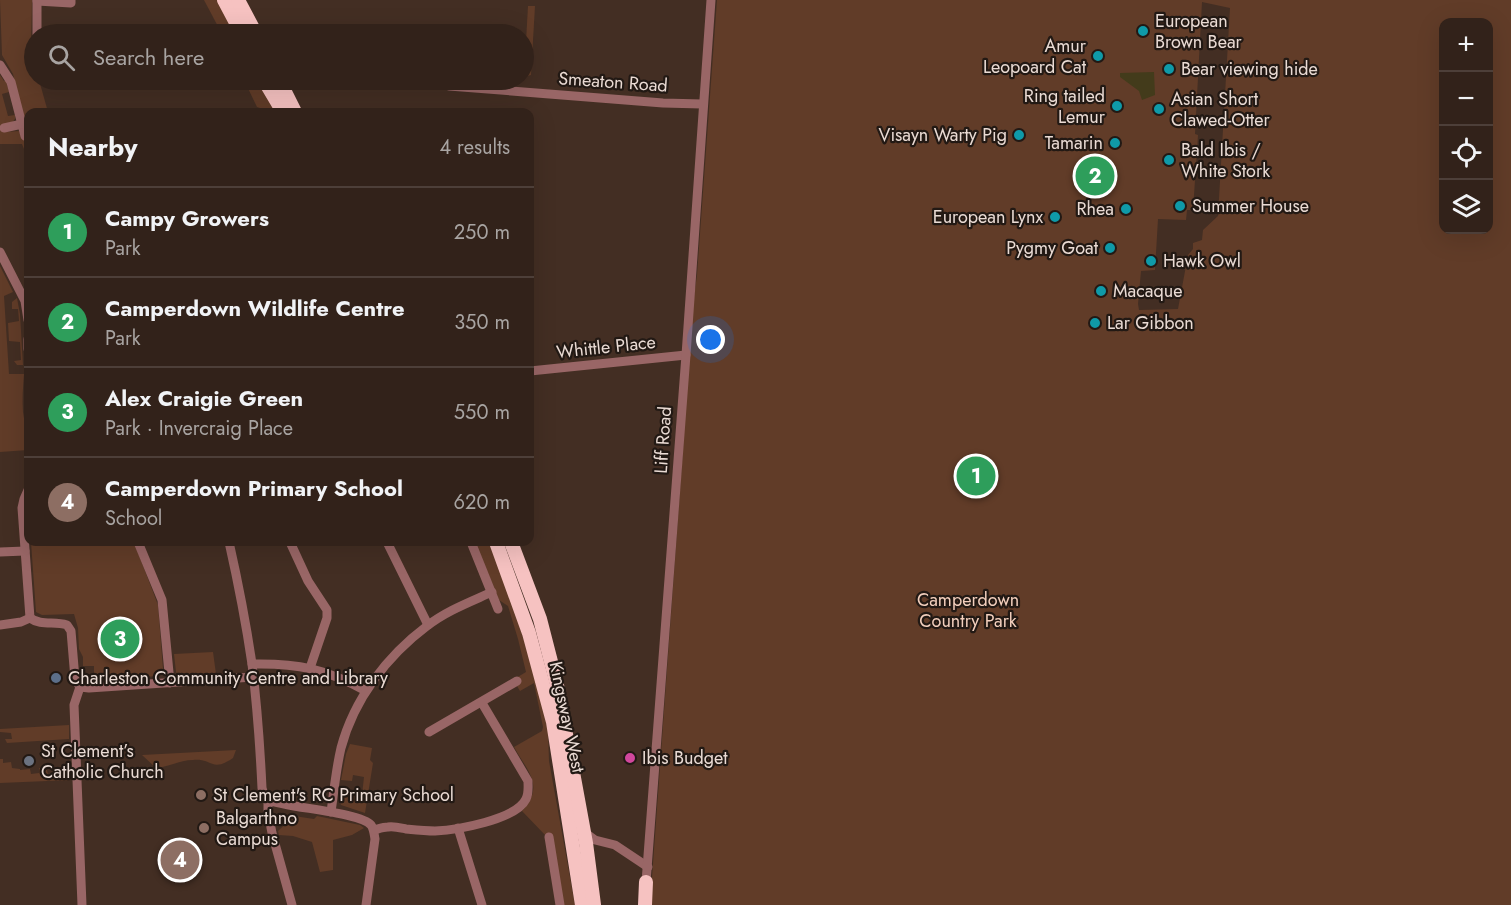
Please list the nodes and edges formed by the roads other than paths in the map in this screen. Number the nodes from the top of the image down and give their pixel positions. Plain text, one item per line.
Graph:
1 (71, 0) edge
2 (224, 0) edge
3 (238, 0) edge
4 (711, 0) edge
5 (37, 1) edge
6 (37, 24) edge
7 (237, 24) edge
8 (251, 24) edge
9 (0, 65) edge
10 (270, 90) edge
11 (284, 90) edge
12 (499, 90) edge
13 (702, 104) junction
14 (281, 108) edge
15 (294, 108) edge
16 (22, 124) junction
17 (4, 129) dead end
18 (24, 132) edge
19 (0, 252) edge
20 (24, 299) edge
21 (686, 355) junction
22 (534, 372) edge
23 (24, 502) edge
24 (24, 537) edge
25 (25, 546) edge
26 (140, 546) edge
27 (230, 546) edge
28 (292, 546) edge
29 (389, 546) edge
30 (473, 546) edge
31 (497, 546) edge
32 (513, 546) edge
33 (25, 551) junction
34 (0, 552) edge
35 (492, 592) junction
36 (498, 609) dead end
37 (30, 618) junction
38 (0, 625) edge
39 (428, 625) junction
40 (252, 664) junction
41 (310, 668) junction
42 (253, 677) junction
43 (518, 681) dead end
44 (170, 682) junction
45 (80, 687) junction
46 (366, 691) junction
47 (482, 703) junction
48 (429, 732) dead end
49 (268, 800) junction
50 (331, 812) junction
51 (458, 828) junction
52 (374, 830) junction
53 (584, 831) junction
54 (547, 843) dead end
55 (648, 867) junction
56 (646, 882) joint
57 (82, 905) edge
58 (292, 905) edge
59 (366, 905) edge
60 (482, 905) edge
61 (560, 905) edge
62 (582, 905) edge
63 (594, 905) edge
64 (645, 905) edge

1 - 5 street
2 - 7 highway
3 - 8 highway
4 - 13 street, Liff Road
5 - 6 street
9 - 16 street
10 - 14 highway
11 - 15 highway
12 - 13 street, Smeaton Road
13 - 21 street, Liff Road
16 - 17 street
16 - 18 street
19 - 20 street
21 - 22 street, Whittle Place
21 - 55 street, Liff Road
23 - 24 street
25 - 33 street
26 - 44 street
27 - 40 street
28 - 41 street
29 - 39 street
30 - 35 street
31 - 62 highway, Kingsway West
32 - 53 highway, Kingsway West
33 - 34 street
33 - 37 street
35 - 36 street
35 - 39 street
37 - 38 street
37 - 45 street
39 - 46 street
40 - 41 street
40 - 42 street
41 - 46 street
42 - 44 street
42 - 49 street
43 - 47 street
44 - 45 street
45 - 57 street
46 - 50 street
47 - 48 street
47 - 51 street
49 - 50 street
49 - 58 street
50 - 52 street
51 - 52 street
51 - 60 street
52 - 59 street
53 - 55 street
53 - 63 highway, Kingsway West
54 - 61 street
55 - 56 street, Liff Road
56 - 64 highway

